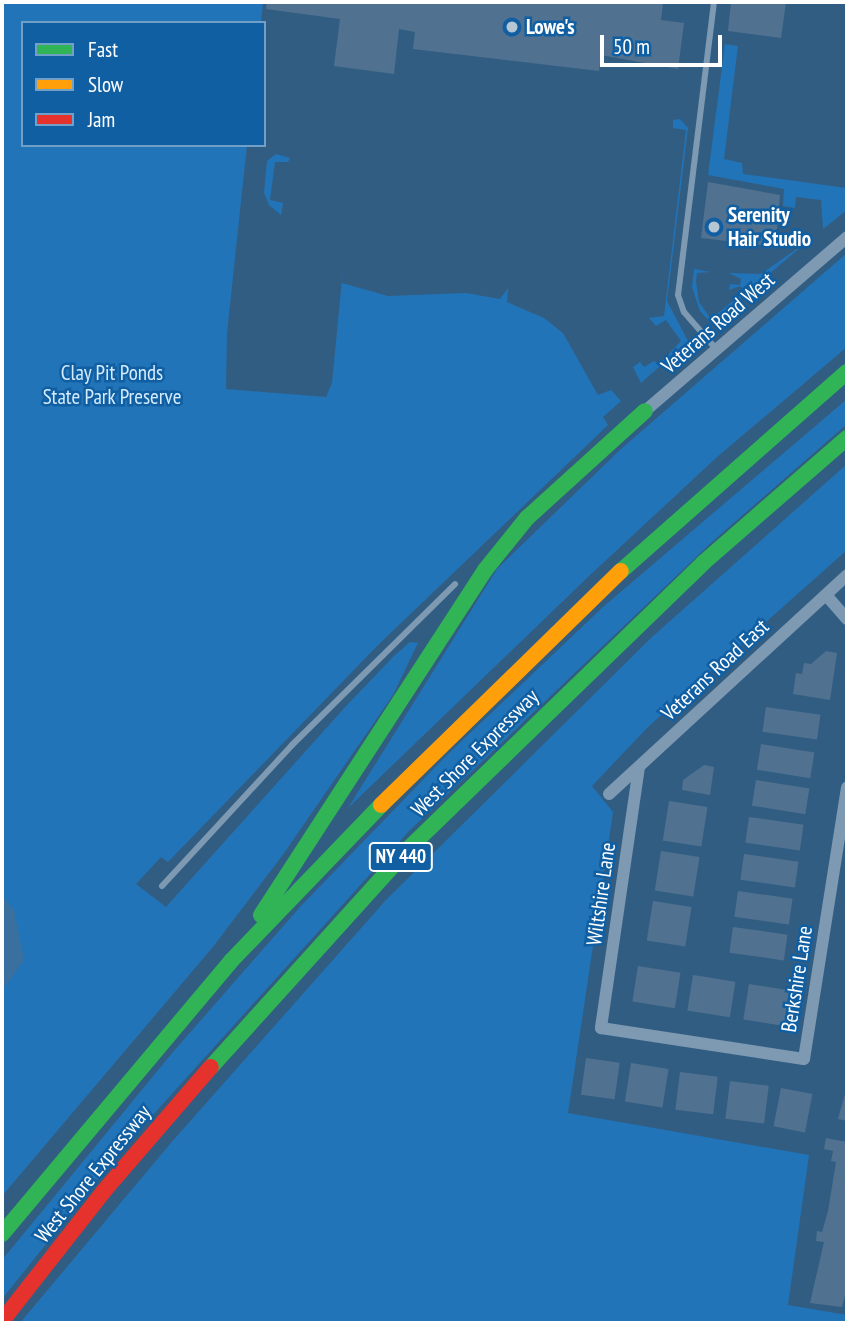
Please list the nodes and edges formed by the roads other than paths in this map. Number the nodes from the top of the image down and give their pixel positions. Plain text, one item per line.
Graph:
1 (714, 2) edge
2 (847, 237) edge
3 (717, 350) junction
4 (847, 372) edge
5 (645, 411) joint
6 (847, 438) edge
7 (847, 575) edge
8 (455, 584) dead end
9 (826, 595) junction
10 (847, 619) edge
11 (639, 767) junction
12 (847, 787) edge
13 (609, 794) dead end
14 (162, 886) dead end
15 (230, 961) junction
16 (601, 1028) joint
17 (2, 1234) edge
18 (2, 1321) edge

1 - 3 lane
2 - 3 street, Veterans Road West
3 - 5 street, Veterans Road West
4 - 15 highway, West Shore Expressway / NY 440
5 - 15 highway
6 - 18 highway, West Shore Expressway / NY 440
7 - 9 street, Veterans Road East
8 - 14 lane
9 - 10 street
9 - 11 street, Veterans Road East
11 - 13 street, Veterans Road East
11 - 16 street, Wiltshire Lane
12 - 16 street, Berkshire Lane
15 - 17 highway, West Shore Expressway / NY 440

